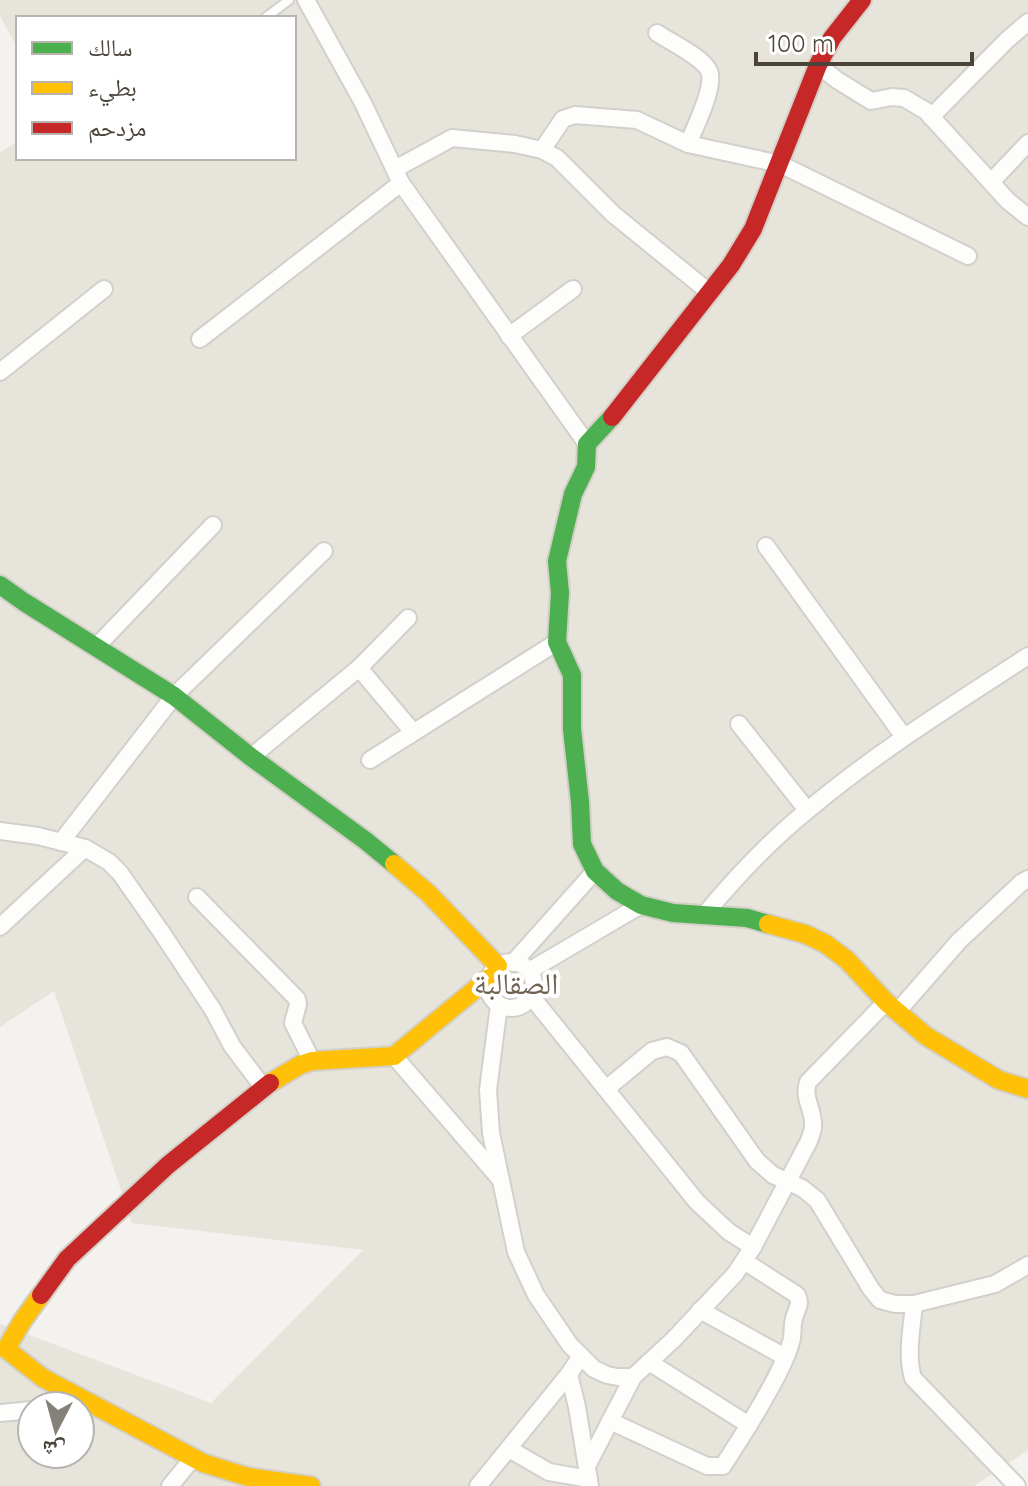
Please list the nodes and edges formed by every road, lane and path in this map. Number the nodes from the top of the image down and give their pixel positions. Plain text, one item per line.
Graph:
1 (289, 0) edge
2 (306, 0) edge
3 (862, 0) edge
4 (268, 16) edge
5 (1028, 22) edge
6 (657, 33) dead end
7 (818, 65) junction
8 (931, 117) junction
9 (1028, 143) edge
10 (688, 144) junction
11 (542, 150) junction
12 (780, 164) junction
13 (398, 176) junction
14 (991, 182) junction
15 (1028, 217) edge
16 (968, 256) dead end
17 (104, 289) dead end
18 (573, 289) dead end
19 (709, 292) junction
20 (509, 336) junction
21 (200, 339) dead end
22 (0, 372) edge
23 (587, 444) junction
24 (213, 525) dead end
25 (766, 546) dead end
26 (324, 551) dead end
27 (0, 585) edge
28 (408, 618) dead end
29 (557, 642) junction
30 (96, 647) junction
31 (1028, 656) edge
32 (359, 668) junction
33 (174, 696) junction
34 (739, 724) dead end
35 (413, 732) junction
36 (904, 737) junction
37 (251, 757) junction
38 (370, 760) dead end
39 (807, 810) junction
40 (0, 831) edge
41 (61, 842) junction
42 (85, 848) junction
43 (595, 871) junction
44 (1028, 879) edge
45 (197, 897) dead end
46 (641, 905) junction
47 (705, 914) junction
48 (0, 927) edge
49 (500, 969) junction
50 (529, 971) junction
51 (531, 996) junction
52 (499, 1005) junction
53 (891, 1007) junction
54 (394, 1056) junction
55 (312, 1061) junction
56 (263, 1087) junction
57 (606, 1089) junction
58 (1028, 1089) edge
59 (501, 1179) junction
60 (788, 1182) junction
61 (748, 1254) junction
62 (1028, 1265) edge
63 (914, 1304) junction
64 (700, 1310) junction
65 (3, 1347) edge
66 (581, 1356) junction
67 (785, 1357) junction
68 (649, 1362) junction
69 (569, 1374) junction
70 (633, 1377) junction
71 (61, 1390) edge
72 (96, 1411) edge
73 (610, 1421) junction
74 (749, 1425) junction
75 (509, 1449) junction
76 (193, 1458) junction
77 (589, 1477) edge
78 (170, 1486) edge
79 (311, 1486) edge
80 (478, 1486) edge
81 (1017, 1486) edge

1 - 4 lane
2 - 13 street
3 - 7 street
5 - 8 street
6 - 10 street
7 - 8 street
7 - 12 street
8 - 14 street
9 - 14 street
10 - 11 street
10 - 12 street
11 - 13 street
11 - 19 street
12 - 16 street
12 - 19 street
13 - 20 street
13 - 21 street
14 - 15 street
17 - 22 street
18 - 20 street
19 - 23 street
20 - 23 street
23 - 29 street
24 - 30 street
25 - 36 street
26 - 33 street
27 - 30 street
28 - 32 street
29 - 35 street
29 - 43 street
30 - 33 street
31 - 36 street
32 - 35 street
32 - 37 street
33 - 37 street
33 - 41 street
34 - 39 street
35 - 38 street
36 - 39 street
37 - 49 street
39 - 47 street
40 - 41 street
41 - 42 street
42 - 48 street
42 - 56 street
43 - 46 street
43 - 49 street
44 - 53 street
45 - 55 street
46 - 47 street
46 - 50 street
47 - 53 street
49 - 50 street
49 - 52 street
49 - 54 street
50 - 51 street
51 - 52 street
51 - 57 street
52 - 59 street
53 - 58 street
53 - 60 street
54 - 55 street
54 - 59 street
55 - 56 street
56 - 65 street
57 - 60 street
57 - 61 street
59 - 66 street
60 - 61 street
60 - 63 street
61 - 64 street
61 - 67 street
62 - 63 street
63 - 81 street
64 - 67 street
64 - 68 street
65 - 71 street
66 - 69 street
66 - 70 street
67 - 74 street
68 - 70 street
68 - 74 street
69 - 75 street
69 - 77 street
70 - 73 street
72 - 76 street
73 - 74 street
73 - 77 street
75 - 77 street
75 - 80 street
76 - 78 street
76 - 79 street

